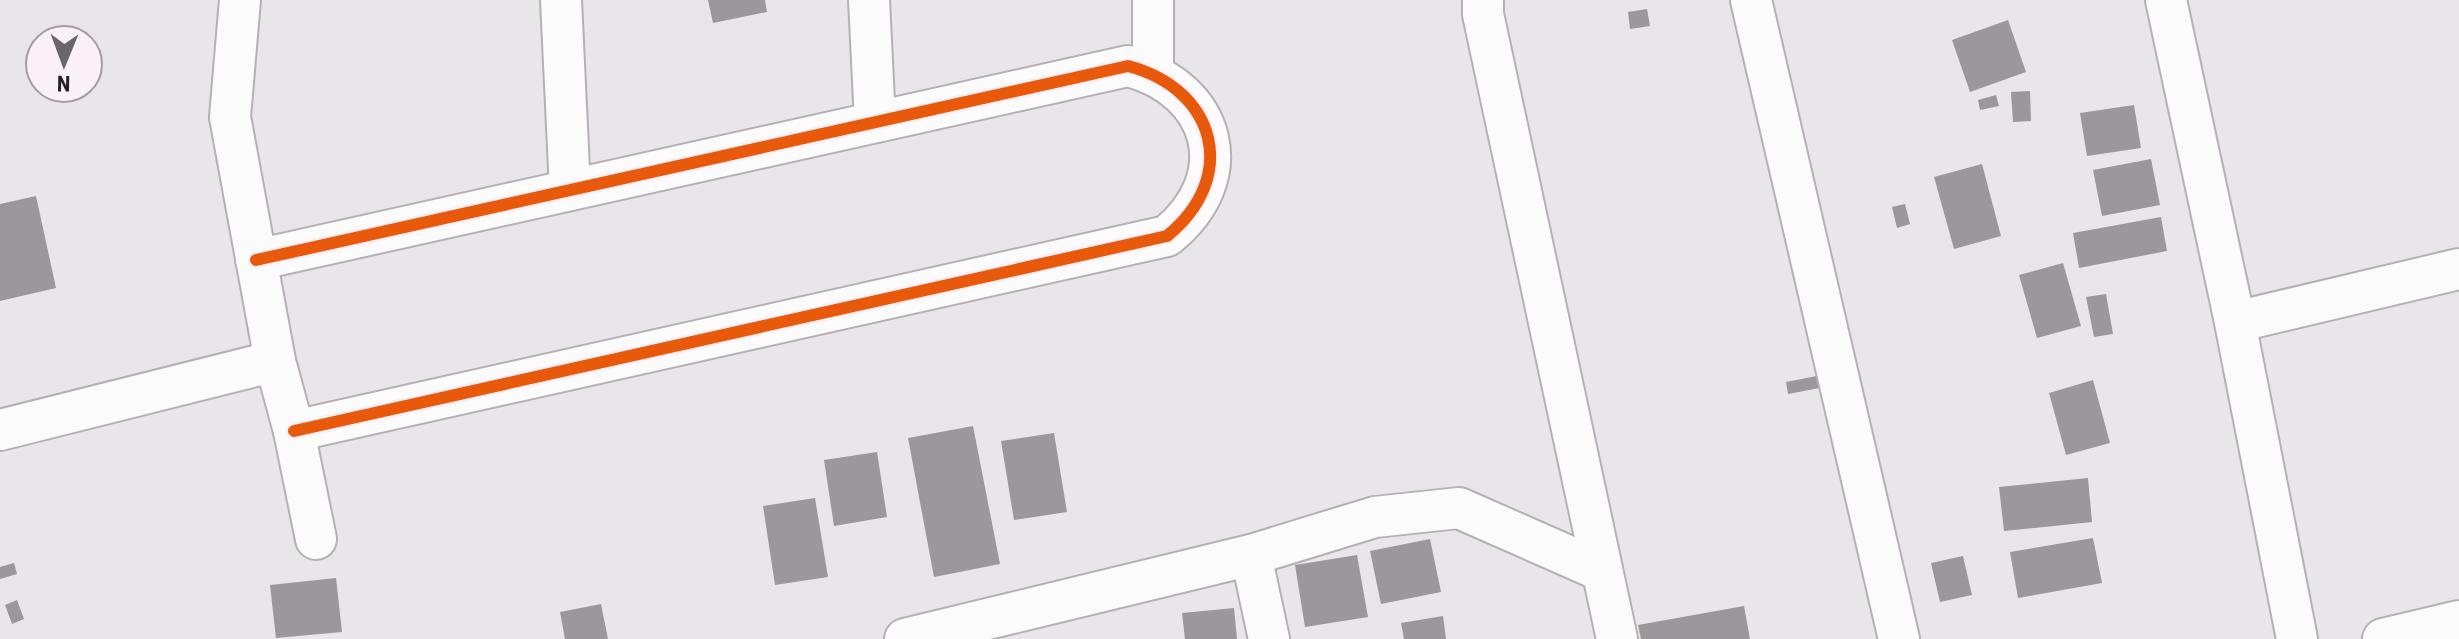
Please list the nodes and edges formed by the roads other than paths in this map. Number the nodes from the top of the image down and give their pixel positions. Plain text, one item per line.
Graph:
1 (240, 0) edge
2 (561, 0) edge
3 (869, 0) edge
4 (1153, 0) edge
5 (1483, 0) edge
6 (1751, 0) edge
7 (2166, 0) edge
8 (1153, 73) junction
9 (875, 122) junction
10 (570, 190) junction
11 (256, 260) junction
12 (2459, 269) edge
13 (2235, 322) junction
14 (275, 361) junction
15 (0, 430) edge
16 (294, 431) junction
17 (316, 539) dead end
18 (1251, 555) junction
19 (1602, 571) junction
20 (2459, 621) edge
21 (905, 639) edge
22 (1269, 639) edge
23 (1617, 639) edge
24 (1899, 639) edge
25 (2297, 639) edge
26 (2383, 639) edge

1 - 11 street
2 - 10 street
3 - 9 street
4 - 8 street
5 - 19 street
6 - 24 street
7 - 13 street
8 - 9 street
8 - 16 street
9 - 10 street
10 - 11 street
11 - 14 street
12 - 13 street
13 - 25 street
14 - 15 street
14 - 16 street
16 - 17 street
18 - 19 street
18 - 21 street
18 - 22 street
19 - 23 street
20 - 26 street

